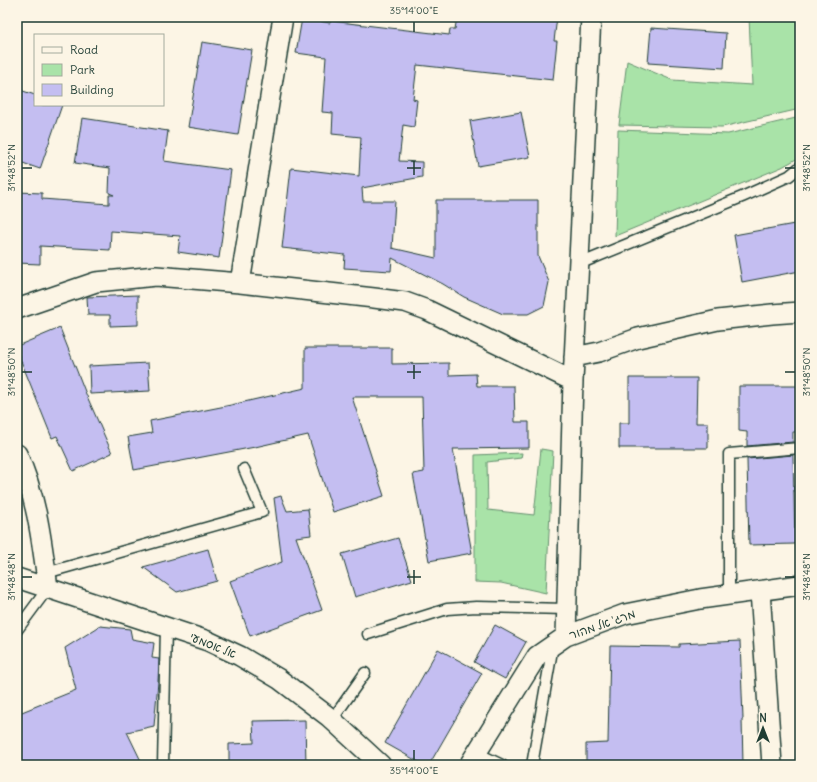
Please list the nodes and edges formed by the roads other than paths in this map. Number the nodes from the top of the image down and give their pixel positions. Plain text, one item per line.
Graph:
1 (283, 17) edge
2 (592, 17) edge
3 (800, 167) edge
4 (579, 264) junction
5 (240, 283) junction
6 (17, 309) edge
7 (800, 312) edge
8 (574, 357) junction
9 (573, 381) junction
10 (800, 448) edge
11 (17, 454) edge
12 (244, 469) dead end
13 (17, 578) edge
14 (47, 581) junction
15 (800, 586) edge
16 (760, 591) junction
17 (729, 595) junction
18 (566, 609) junction
19 (166, 627) junction
20 (17, 630) edge
21 (368, 634) dead end
22 (560, 640) junction
23 (365, 673) dead end
24 (332, 720) junction
25 (473, 759) edge
26 (163, 765) edge
27 (381, 765) edge
28 (502, 765) edge
29 (532, 765) edge
30 (772, 765) edge

1 - 5 street
2 - 4 street
3 - 4 lane
4 - 8 street
5 - 6 street
5 - 9 street
7 - 8 street
8 - 9 street
9 - 18 street
10 - 17 lane
11 - 14 street
12 - 14 lane
13 - 14 street, אל אסמעי
14 - 19 street, אל אסמעי
14 - 20 lane
15 - 16 street, מרג' אל מהור
16 - 17 street, מרג' אל מהור
16 - 30 street
17 - 22 street, מרג' אל מהור
18 - 21 lane
18 - 22 street
19 - 24 street, אל אסמעי
19 - 26 lane
22 - 25 street, מרג' אל מהור
22 - 29 lane
23 - 24 lane
24 - 27 street, אל אסמעי
25 - 28 lane

